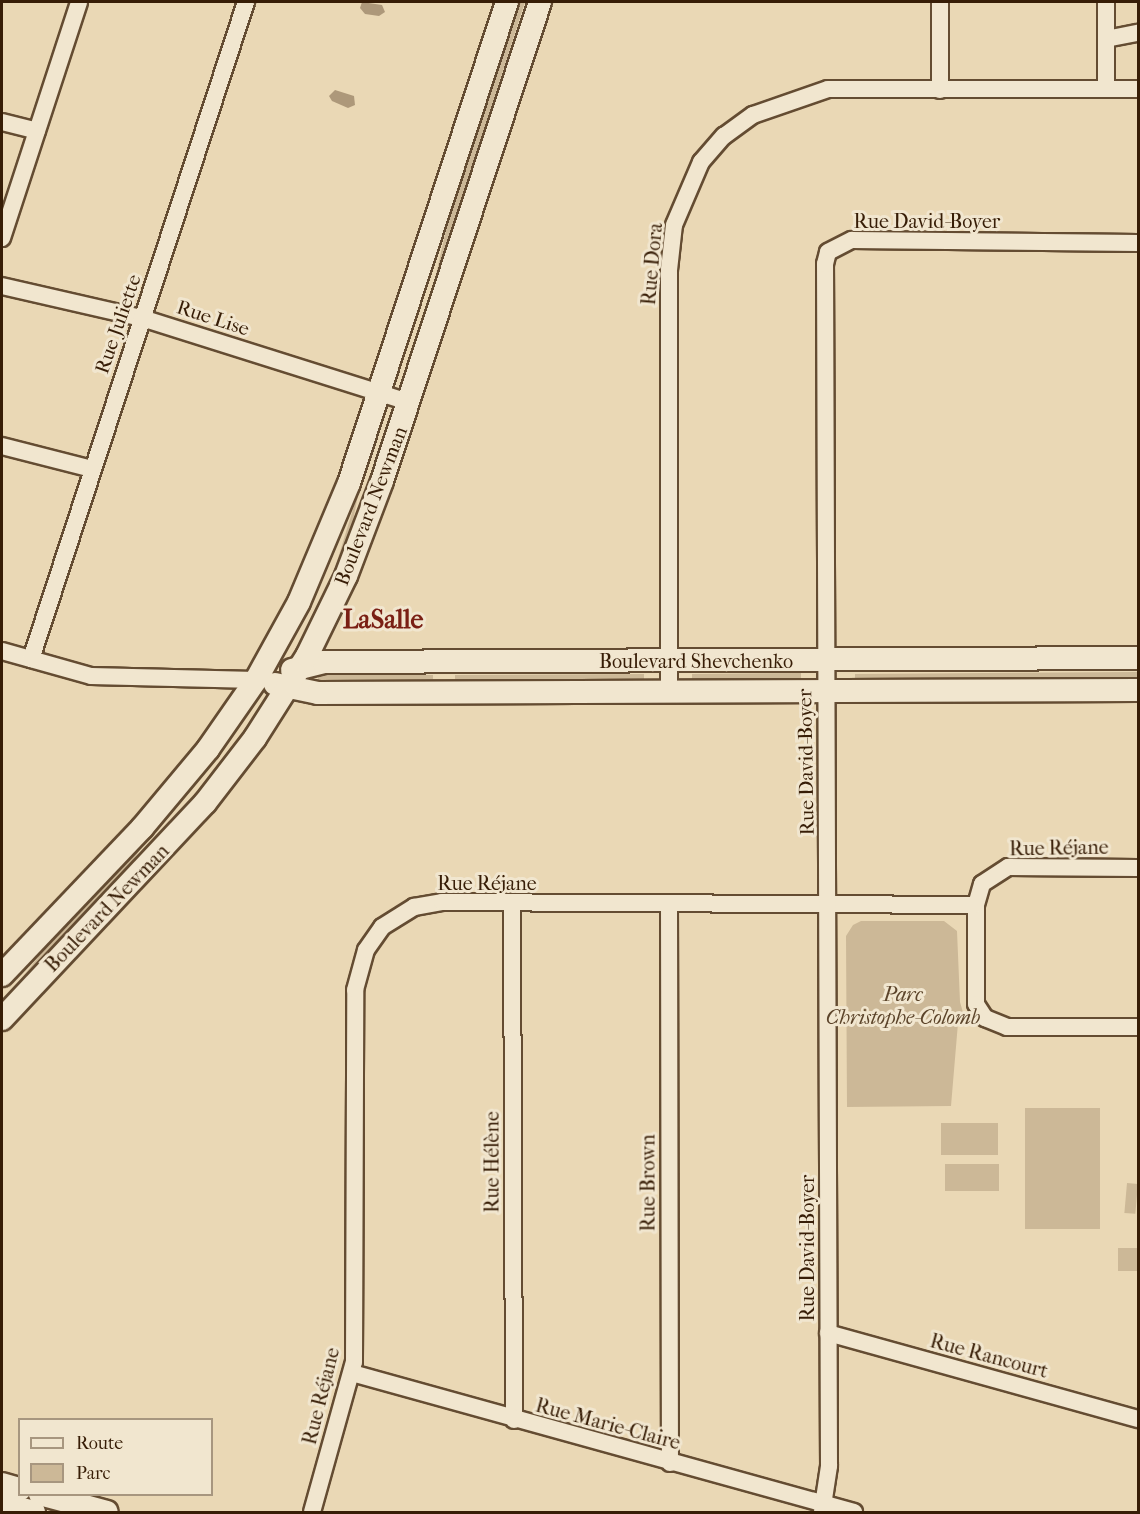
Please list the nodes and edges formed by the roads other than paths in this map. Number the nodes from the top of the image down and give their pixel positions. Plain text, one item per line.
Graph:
1 (79, 2) edge
2 (246, 2) edge
3 (507, 2) edge
4 (540, 2) edge
5 (940, 2) edge
6 (1106, 2) edge
7 (1138, 33) edge
8 (1106, 39) junction
9 (1106, 89) junction
10 (1138, 89) edge
11 (940, 90) junction
12 (2, 122) edge
13 (37, 131) junction
14 (2, 238) edge
15 (1138, 243) edge
16 (2, 286) edge
17 (142, 318) junction
18 (379, 393) junction
19 (409, 402) junction
20 (2, 446) edge
21 (92, 470) junction
22 (324, 622) junction
23 (2, 651) edge
24 (1138, 658) edge
25 (31, 659) junction
26 (826, 661) junction
27 (350, 662) junction
28 (669, 662) junction
29 (294, 677) junction
30 (256, 680) junction
31 (1138, 690) edge
32 (826, 691) junction
33 (669, 692) junction
34 (1138, 868) edge
35 (669, 903) junction
36 (512, 904) junction
37 (829, 904) junction
38 (976, 905) junction
39 (2, 975) edge
40 (2, 1019) edge
41 (1138, 1027) edge
42 (828, 1333) junction
43 (352, 1372) junction
44 (1138, 1419) edge
45 (514, 1420) junction
46 (670, 1463) junction
47 (2, 1484) edge
48 (18, 1488) edge
49 (48, 1496) edge
50 (2, 1504) edge
51 (823, 1508) edge
52 (34, 1512) edge
53 (108, 1512) edge
54 (312, 1512) edge
55 (854, 1512) edge

1 - 13 street
2 - 17 street, Rue Juliette
3 - 18 main road, Boulevard Newman
4 - 19 main road, Boulevard Newman
5 - 11 street
6 - 8 street
7 - 8 street
8 - 9 street
9 - 10 street, Rue Dora
9 - 11 street, Rue Dora
11 - 28 street, Rue Dora
12 - 13 street
13 - 14 street
15 - 26 street, Rue David-Boyer
16 - 17 street, Rue Lise
17 - 18 street, Rue Lise
17 - 21 street, Rue Juliette
18 - 19 street, Rue Lise
18 - 30 main road, Boulevard Newman
19 - 22 main road, Boulevard Newman
20 - 21 street
21 - 25 street, Rue Juliette
22 - 27 main road
22 - 29 main road, Boulevard Newman
23 - 25 street, Boulevard Shevchenko
24 - 26 main road, Boulevard Shevchenko
25 - 30 street, Boulevard Shevchenko
26 - 28 main road, Boulevard Shevchenko
26 - 32 street, Rue David-Boyer
27 - 28 main road, Boulevard Shevchenko
27 - 29 main road, Boulevard Shevchenko
28 - 33 street, Rue Dora
29 - 30 main road, Boulevard Shevchenko
29 - 33 main road, Boulevard Shevchenko
29 - 40 main road, Boulevard Newman
30 - 39 main road, Boulevard Newman
31 - 32 main road, Boulevard Shevchenko
32 - 33 main road, Boulevard Shevchenko
32 - 37 street, Rue David-Boyer
34 - 38 street, Rue Réjane
35 - 36 street, Rue Réjane
35 - 37 street, Rue Réjane
35 - 46 street, Rue Brown
36 - 43 street, Rue Réjane
36 - 45 street, Rue Hélène
37 - 38 street, Rue Réjane
37 - 42 street, Rue David-Boyer
38 - 41 street
42 - 44 street, Rue Rancourt
42 - 51 street, Rue David-Boyer
43 - 45 street, Rue Marie-Claire
43 - 54 street, Rue Réjane
45 - 46 street, Rue Marie-Claire
46 - 51 street, Rue Marie-Claire
47 - 48 main road
49 - 53 main road
50 - 52 main road
51 - 55 street, Rue Marie-Claire

